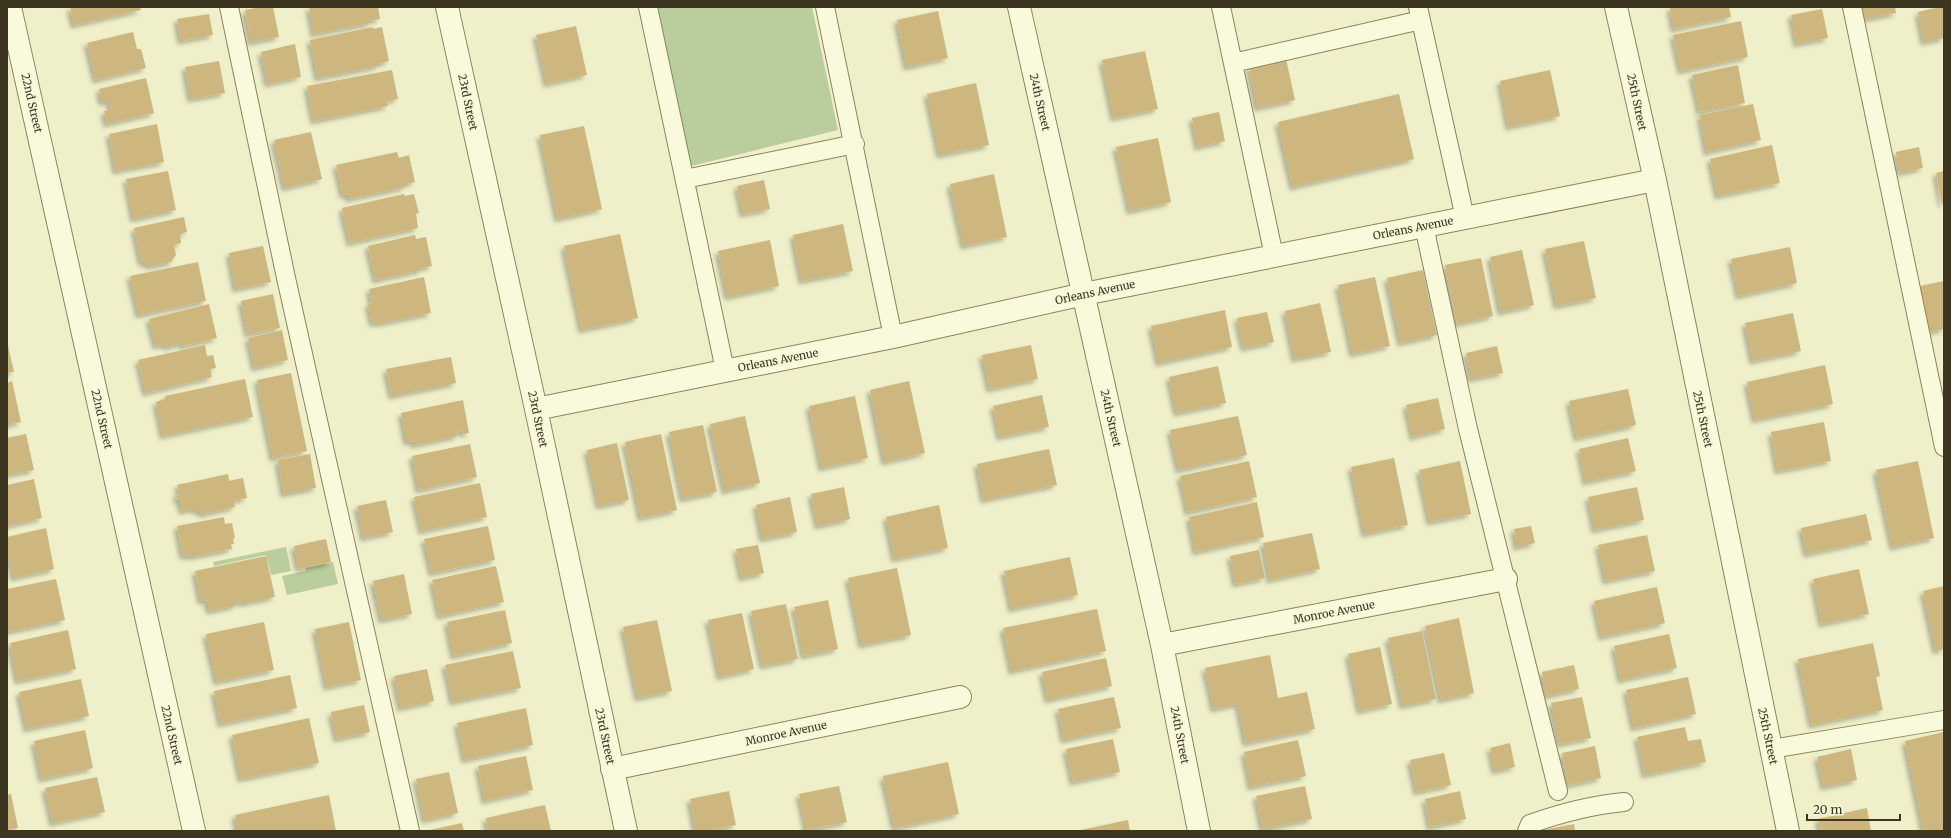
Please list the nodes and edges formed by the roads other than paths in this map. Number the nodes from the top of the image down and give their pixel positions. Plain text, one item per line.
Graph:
1 (10, 7) edge
2 (229, 7) edge
3 (447, 7) edge
4 (648, 7) edge
5 (825, 7) edge
6 (1019, 7) edge
7 (1220, 7) edge
8 (1616, 7) edge
9 (1852, 7) edge
10 (1420, 14) edge
11 (1233, 63) junction
12 (855, 144) junction
13 (685, 179) junction
14 (1655, 180) junction
15 (1465, 218) junction
16 (1424, 226) junction
17 (1274, 256) junction
18 (1084, 294) junction
19 (893, 337) junction
20 (725, 370) junction
21 (536, 409) junction
22 (1944, 447) edge
23 (1506, 579) junction
24 (1162, 645) junction
25 (960, 697) dead end
26 (1944, 720) edge
27 (1771, 749) junction
28 (612, 769) junction
29 (1558, 791) dead end
30 (1624, 802) dead end
31 (194, 831) edge
32 (410, 831) edge
33 (626, 831) edge
34 (1199, 831) edge
35 (1527, 831) edge
36 (1788, 831) edge

1 - 31 street, 22nd Street
2 - 32 lane
3 - 21 street, 23rd Street
4 - 13 lane
5 - 12 lane
6 - 18 street, 24th Street
7 - 11 lane
8 - 14 street, 25th Street
9 - 22 lane
10 - 11 lane
10 - 15 lane
11 - 17 lane
12 - 13 lane
12 - 19 lane
13 - 20 lane
14 - 15 street, Orleans Avenue
14 - 27 street, 25th Street
15 - 16 street, Orleans Avenue
16 - 17 street, Orleans Avenue
16 - 23 lane
17 - 18 street, Orleans Avenue
18 - 19 street, Orleans Avenue
18 - 24 street, 24th Street
19 - 20 street, Orleans Avenue
20 - 21 street, Orleans Avenue
21 - 28 street, 23rd Street
23 - 24 street, Monroe Avenue
23 - 29 lane
24 - 34 street, 24th Street
25 - 28 street, Monroe Avenue
26 - 27 lane
27 - 36 street, 25th Street
28 - 33 street, 23rd Street
30 - 35 lane

